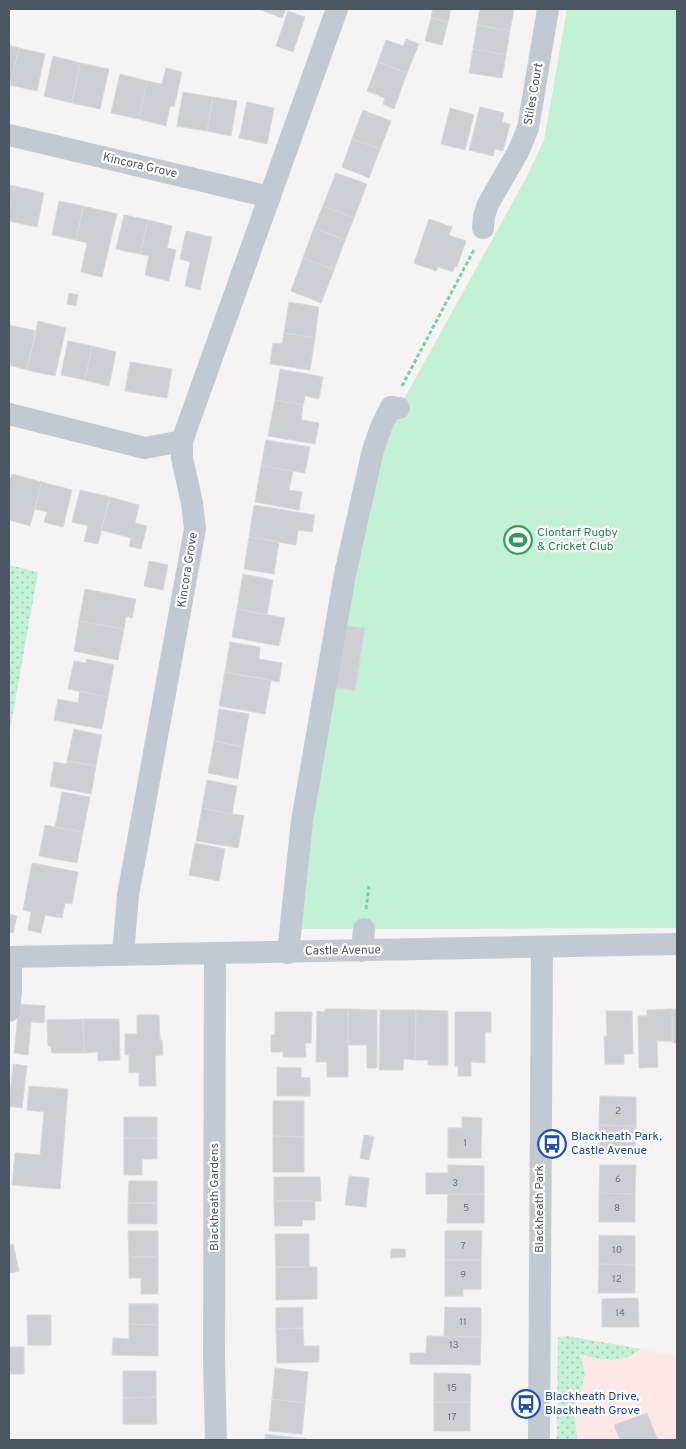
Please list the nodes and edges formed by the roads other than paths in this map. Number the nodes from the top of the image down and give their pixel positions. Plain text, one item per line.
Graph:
1 (337, 9) edge
2 (548, 9) edge
3 (9, 136) edge
4 (270, 197) junction
5 (483, 228) road end
6 (395, 407) road end
7 (9, 414) edge
8 (182, 441) junction
9 (364, 929) dead end
10 (677, 944) edge
11 (542, 948) junction
12 (362, 951) junction
13 (215, 953) junction
14 (288, 953) junction
15 (123, 954) junction
16 (10, 956) edge
17 (9, 1011) edge
18 (216, 1440) edge
19 (539, 1440) edge

1 - 4 street, Kincora Grove
2 - 5 street, Stiles Court
3 - 4 street, Kincora Grove
4 - 8 street, Kincora Grove
6 - 14 street
7 - 8 street
8 - 15 street, Kincora Grove
9 - 12 street
10 - 11 street, Castle Avenue
11 - 12 street, Castle Avenue
11 - 19 street, Blackheath Park
12 - 14 street, Castle Avenue
13 - 14 street, Castle Avenue
13 - 15 street, Castle Avenue
13 - 18 street, Blackheath Gardens
15 - 16 street, Castle Avenue
16 - 17 street

